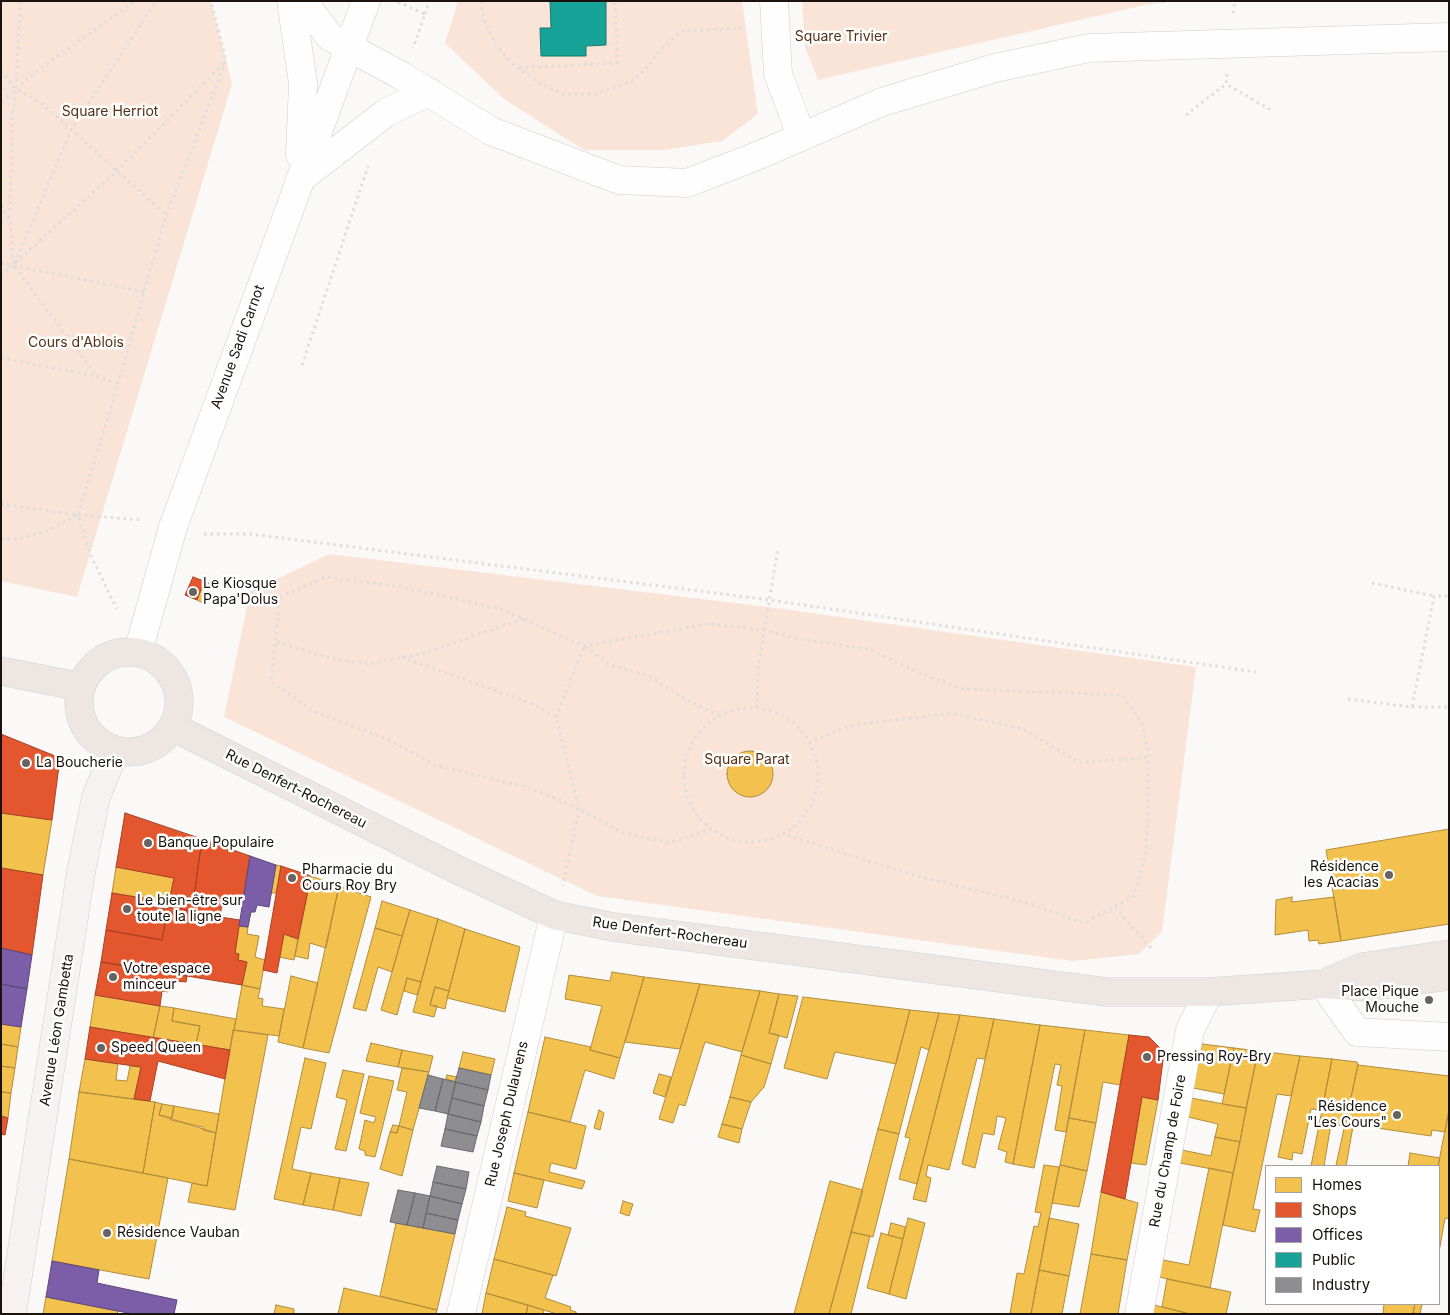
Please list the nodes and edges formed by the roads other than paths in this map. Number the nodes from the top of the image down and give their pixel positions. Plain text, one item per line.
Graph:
1 (291, 1) edge
2 (303, 1) edge
3 (366, 1) edge
4 (775, 14) edge
5 (1449, 37) edge
6 (349, 46) junction
7 (429, 92) junction
8 (801, 135) junction
9 (300, 179) junction
10 (138, 652) junction
11 (1, 671) edge
12 (81, 687) junction
13 (173, 728) junction
14 (115, 750) junction
15 (554, 914) junction
16 (1449, 954) edge
17 (1449, 976) edge
18 (1323, 984) junction
19 (1208, 992) junction
20 (1449, 1037) edge
21 (12, 1314) edge
22 (460, 1314) edge
23 (1138, 1314) edge

1 - 9 street
2 - 6 street
3 - 6 street, Avenue Sadi Carnot
4 - 8 street
5 - 8 street
6 - 7 street
6 - 9 street, Avenue Sadi Carnot
7 - 8 street
7 - 9 street
9 - 10 street, Avenue Sadi Carnot
10 - 12 main road
10 - 13 main road
11 - 12 main road
12 - 14 main road
13 - 14 main road
13 - 15 main road, Rue Denfert-Rochereau
14 - 21 main road, Avenue Léon Gambetta
15 - 19 main road, Rue Denfert-Rochereau
15 - 22 street, Rue Joseph Dulaurens
16 - 18 main road
17 - 18 main road
18 - 19 main road, Rue Denfert-Rochereau
18 - 20 street
19 - 23 street, Rue du Champ de Foire

